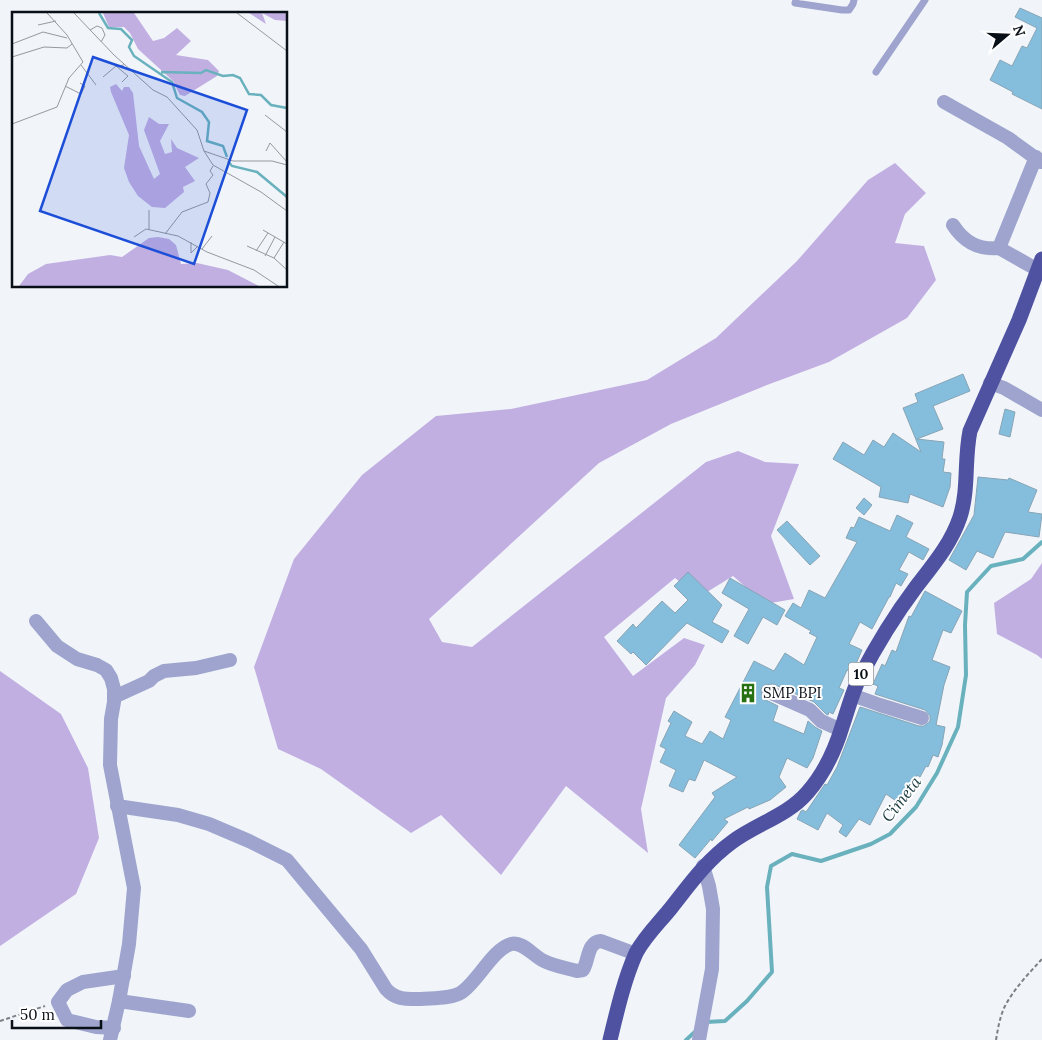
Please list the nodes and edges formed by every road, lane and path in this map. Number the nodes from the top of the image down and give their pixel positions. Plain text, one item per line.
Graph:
1 (854, 0) edge
2 (925, 0) edge
3 (795, 1) edge
4 (876, 72) dead end
5 (944, 102) dead end
6 (1039, 160) edge
7 (953, 225) dead end
8 (998, 248) junction
9 (1040, 265) edge
10 (990, 383) junction
11 (1042, 410) edge
12 (36, 621) dead end
13 (230, 660) dead end
14 (769, 692) dead end
15 (852, 695) junction
16 (114, 697) junction
17 (922, 718) dead end
18 (841, 730) junction
19 (117, 806) junction
20 (703, 866) junction
21 (636, 954) junction
22 (1042, 959) edge
23 (124, 976) junction
24 (119, 1001) junction
25 (58, 1002) junction
26 (189, 1011) dead end
27 (0, 1020) edge
28 (112, 1034) edge
29 (699, 1039) edge
30 (610, 1040) edge
31 (996, 1040) edge

1 - 3 lane
2 - 4 lane
5 - 6 street
6 - 8 street
7 - 8 street
8 - 9 street
9 - 10 highway, 10
10 - 11 street
10 - 15 highway, 10
12 - 16 street
13 - 16 street
14 - 18 street
15 - 17 street
15 - 18 highway, 10
16 - 19 street
18 - 20 highway, 10
19 - 21 street
19 - 23 street
20 - 21 highway, 10
20 - 29 street
21 - 30 highway, 10
22 - 31 path
23 - 24 street
23 - 25 street
24 - 26 street
24 - 28 street
25 - 27 path
25 - 28 street

